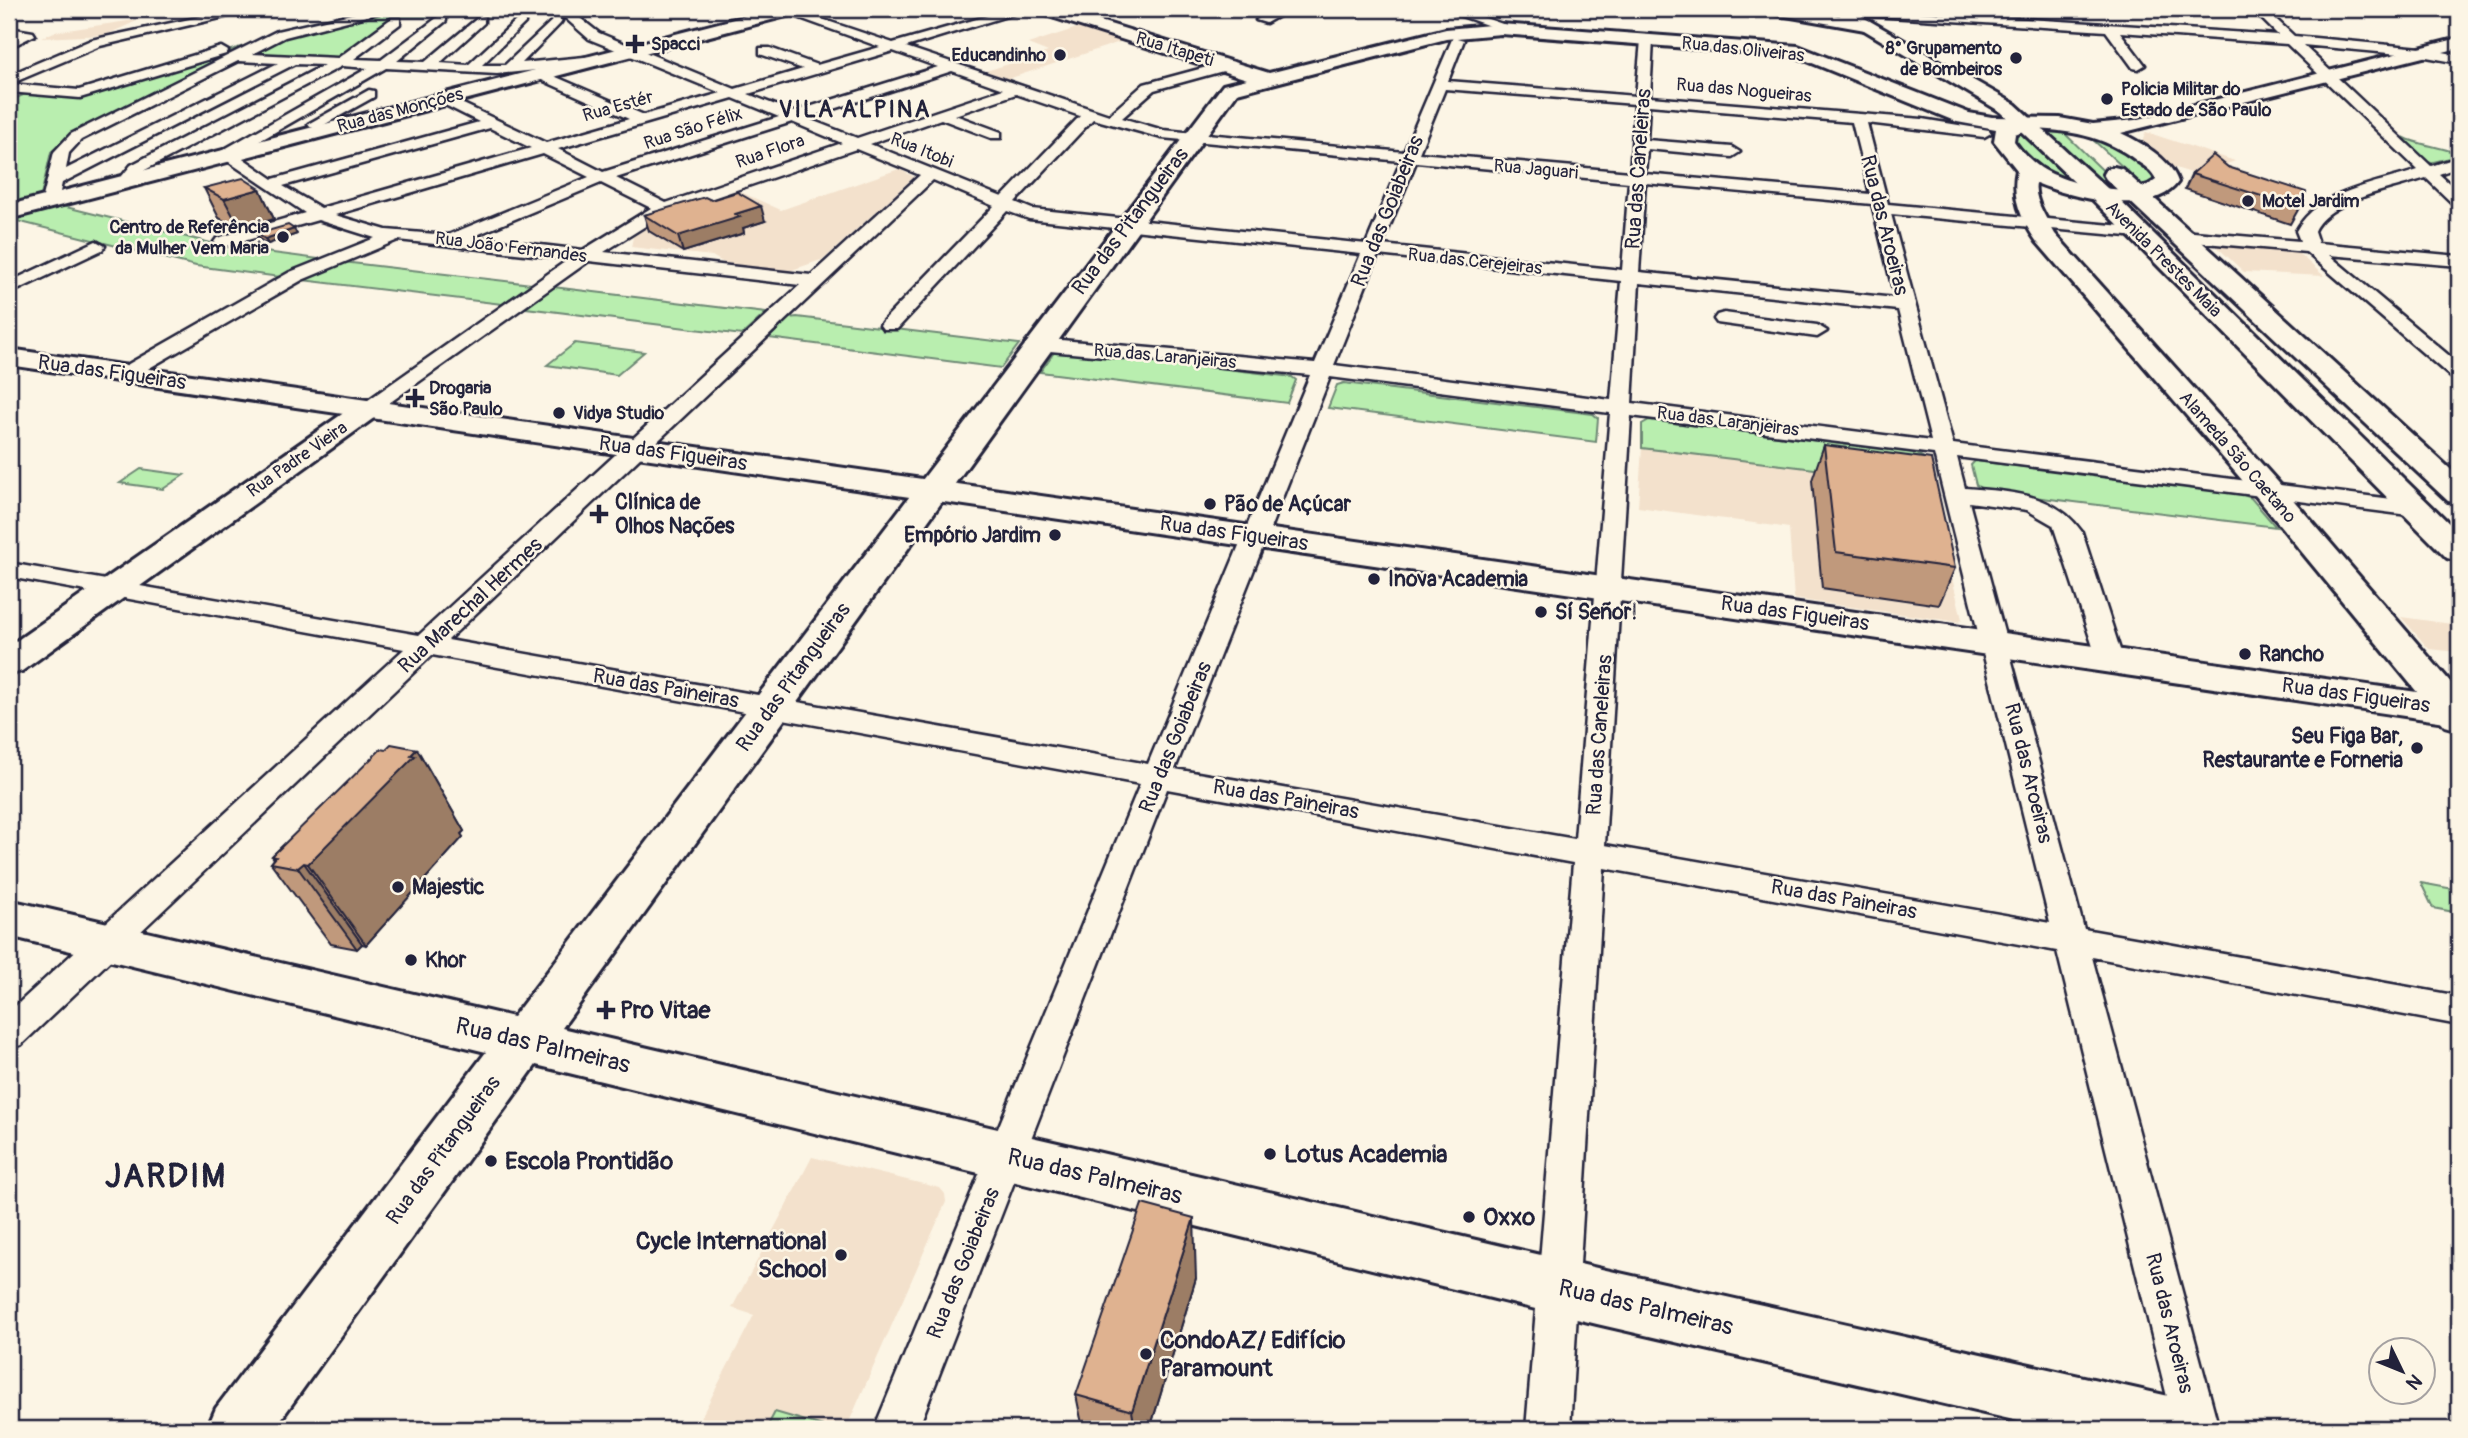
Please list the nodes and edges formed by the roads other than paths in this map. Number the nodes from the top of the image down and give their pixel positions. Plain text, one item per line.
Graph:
1 (201, 9) edge
2 (253, 9) edge
3 (604, 9) edge
4 (786, 9) edge
5 (1024, 9) edge
6 (1045, 9) edge
7 (1285, 9) edge
8 (1447, 9) edge
9 (1775, 9) edge
10 (1836, 9) edge
11 (2258, 9) edge
12 (1927, 12) edge
13 (392, 15) edge
14 (559, 15) edge
15 (573, 16) junction
16 (1865, 16) edge
17 (214, 18) junction
18 (442, 18) dead end
19 (480, 20) dead end
20 (520, 20) dead end
21 (1262, 20) dead end
22 (1511, 29) junction
23 (2111, 29) junction
24 (9, 32) edge
25 (281, 34) junction
26 (1446, 39) junction
27 (1647, 40) junction
28 (2291, 40) junction
29 (2459, 43) edge
30 (9, 44) edge
31 (894, 47) junction
32 (628, 51) junction
33 (765, 51) dead end
34 (2421, 52) junction
35 (238, 57) junction
36 (1959, 58) dead end
37 (2459, 59) edge
38 (293, 60) junction
39 (595, 60) junction
40 (338, 62) junction
41 (382, 65) junction
42 (1229, 65) junction
43 (2138, 65) dead end
44 (422, 66) junction
45 (952, 67) junction
46 (471, 69) junction
47 (509, 69) junction
48 (816, 69) junction
49 (540, 74) junction
50 (2328, 75) junction
51 (1264, 78) junction
52 (9, 80) edge
53 (1439, 84) junction
54 (9, 88) edge
55 (1016, 89) junction
56 (732, 94) junction
57 (444, 99) junction
58 (1643, 101) junction
59 (940, 114) junction
60 (1090, 114) junction
61 (2031, 114) junction
62 (1957, 115) junction
63 (791, 118) junction
64 (1858, 118) junction
65 (643, 120) junction
66 (1111, 121) junction
67 (491, 122) junction
68 (1922, 123) junction
69 (2060, 123) junction
70 (315, 124) dead end
71 (1984, 134) junction
72 (996, 135) dead end
73 (2132, 135) junction
74 (1192, 138) junction
75 (854, 143) junction
76 (129, 144) junction
77 (1640, 144) junction
78 (2008, 147) junction
79 (544, 149) junction
80 (224, 156) junction
81 (1408, 157) junction
82 (58, 160) junction
83 (2459, 162) edge
84 (1733, 164) junction
85 (2028, 169) junction
86 (2428, 172) junction
87 (930, 174) junction
88 (2459, 176) edge
89 (602, 177) junction
90 (1637, 178) junction
91 (126, 181) junction
92 (271, 184) junction
93 (2068, 187) junction
94 (52, 191) junction
95 (2099, 193) junction
96 (2026, 194) junction
97 (2138, 195) junction
98 (2459, 201) edge
99 (1880, 204) junction
100 (1004, 205) junction
101 (664, 208) junction
102 (9, 212) edge
103 (318, 214) junction
104 (2036, 223) junction
105 (1127, 225) junction
106 (2138, 232) junction
107 (394, 236) junction
108 (2182, 236) junction
109 (451, 240) junction
110 (223, 243) dead end
111 (96, 246) dead end
112 (2311, 248) junction
113 (1371, 250) junction
114 (585, 256) junction
115 (2459, 261) edge
116 (1631, 277) junction
117 (816, 281) junction
118 (9, 289) edge
119 (1766, 291) junction
120 (1906, 305) junction
121 (1724, 319) dead end
122 (890, 325) dead end
123 (1769, 325) junction
124 (1817, 331) dead end
125 (1039, 344) junction
126 (9, 357) edge
127 (1322, 370) junction
128 (2457, 370) edge
129 (125, 374) junction
130 (1622, 407) junction
131 (368, 409) junction
132 (638, 447) junction
133 (1944, 447) junction
134 (2266, 488) junction
135 (931, 490) junction
136 (1956, 494) junction
137 (2459, 494) edge
138 (2416, 509) junction
139 (1254, 536) junction
140 (2459, 551) edge
141 (9, 570) edge
142 (1609, 587) junction
143 (113, 589) junction
144 (1995, 642) junction
145 (427, 645) junction
146 (2109, 659) junction
147 (9, 663) edge
148 (771, 707) junction
149 (2457, 712) edge
150 (1160, 777) junction
151 (1590, 854) junction
152 (9, 918) edge
153 (2071, 940) junction
154 (108, 941) junction
155 (2459, 1010) edge
156 (9, 1034) edge
157 (525, 1040) junction
158 (1006, 1155) junction
159 (1559, 1287) junction
160 (237, 1429) edge
161 (896, 1429) edge
162 (1548, 1429) edge
163 (2182, 1429) edge
164 (2197, 1429) edge

1 - 17 street
2 - 17 street
3 - 15 street
4 - 31 street, Rua Jaguari
4 - 32 main road, Rua das Monções
5 - 31 street, Rua Estér
6 - 42 main road, Rua Itapeti
7 - 21 street
8 - 22 street
9 - 16 main road
10 - 16 main road, Avenida Prestes Maia
11 - 28 street
12 - 16 street
12 - 23 street
13 - 25 street
13 - 40 street
14 - 15 street, Rua Itobi
14 - 47 street
15 - 32 street, Rua Itobi
16 - 36 main road, Avenida Prestes Maia
16 - 61 main road, Avenida Prestes Maia
17 - 52 street
18 - 41 street
19 - 44 street
20 - 46 street
22 - 26 main road, Rua das Pitangueiras
22 - 27 main road, Rua das Oliveiras
23 - 28 street
23 - 43 street
24 - 30 street
25 - 35 street
25 - 54 street
26 - 51 main road, Rua das Pitangueiras
26 - 53 street, Rua das Goiabeiras
27 - 58 street, Rua das Caneleiras
27 - 62 main road, Rua das Oliveiras
28 - 34 street
28 - 50 street
29 - 34 main road
31 - 45 street, Rua Jaguari
31 - 48 street, Rua Estér
32 - 39 main road, Rua das Monções
32 - 56 street, Rua Itobi
33 - 48 street
34 - 37 street
34 - 50 main road
35 - 38 street
35 - 82 street
38 - 40 street
38 - 76 street
39 - 47 street
39 - 49 main road, Rua das Monções
40 - 41 street
40 - 91 street
41 - 44 street
41 - 80 street
42 - 51 main road, Rua Itapeti
42 - 66 street
44 - 46 street
44 - 70 street
45 - 55 street, Rua Jaguari
45 - 63 street, Rua São Félix
46 - 47 street
48 - 56 street, Rua Estér
49 - 57 main road, Rua das Monções
49 - 65 street
50 - 73 main road
50 - 86 street
51 - 74 main road, Rua das Pitangueiras
53 - 58 street, Rua das Nogueiras
53 - 81 street, Rua das Goiabeiras
55 - 59 street, Rua Flora
55 - 60 street, Rua Jaguari
56 - 63 street, Rua Itobi
56 - 65 street, Rua Estér
57 - 67 street
57 - 80 main road, Rua das Monções
58 - 64 street, Rua das Nogueiras
58 - 77 street, Rua das Caneleiras
59 - 72 street
59 - 75 street, Rua Flora
60 - 66 street, Rua Jaguari
60 - 100 street
61 - 62 main road, Rua das Oliveiras
61 - 69 main road, Rua das Oliveiras
61 - 78 main road
61 - 95 main road, Avenida Prestes Maia
62 - 68 street, Rua das Nogueiras
62 - 71 main road, Rua das Oliveiras
63 - 75 street, Rua Itobi
63 - 89 street, Rua São Félix
64 - 68 street, Rua das Nogueiras
64 - 99 street, Rua das Aroeiras
65 - 79 street, Rua Estér
66 - 74 street, Rua Jaguari
67 - 79 street
67 - 92 street
68 - 71 street, Rua das Nogueiras
69 - 73 main road, Rua das Oliveiras
69 - 97 main road, Avenida Prestes Maia
71 - 78 main road, Rua das Oliveiras
73 - 97 main road
74 - 81 street, Rua Jaguari
74 - 105 main road, Rua das Pitangueiras
75 - 87 street, Rua Itobi
75 - 101 street, Rua Flora
76 - 82 street
76 - 94 street
77 - 84 street
77 - 90 street, Rua das Caneleiras
78 - 85 main road, Rua das Oliveiras
79 - 89 street
79 - 103 street, Rua Estér
80 - 91 main road, Rua das Monções
80 - 92 street, Rua João Fernandes
81 - 90 street, Rua Jaguari
81 - 113 street, Rua das Goiabeiras
82 - 94 street
83 - 86 street
84 - 90 street, Rua Jaguari
84 - 99 street, Rua Jaguari
85 - 93 main road
85 - 96 main road, Alameda São Caetano
86 - 88 street
86 - 98 street
86 - 112 street
87 - 100 street, Rua Itobi
87 - 117 street, Rua Marechal Hermes
89 - 101 street
89 - 109 street, Rua São Félix
90 - 116 street, Rua das Caneleiras
91 - 94 main road, Rua das Monções
92 - 103 street, Rua João Fernandes
93 - 95 main road
93 - 96 main road
94 - 102 main road, Rua das Monções
95 - 97 main road
95 - 106 main road, Avenida Prestes Maia
96 - 104 main road, Alameda São Caetano
97 - 108 main road, Avenida Prestes Maia
99 - 104 street, Rua Jaguari
99 - 120 street, Rua das Aroeiras
100 - 105 street, Rua das Cerejeiras
100 - 122 street
101 - 114 street, Rua Flora
103 - 107 street, Rua João Fernandes
103 - 110 street, Rua Estér
104 - 106 street, Rua Jaguari
104 - 134 main road, Alameda São Caetano
105 - 113 street, Rua das Cerejeiras
105 - 125 main road, Rua das Pitangueiras
106 - 138 main road, Avenida Prestes Maia
107 - 109 street, Rua João Fernandes
107 - 129 street
108 - 112 street
108 - 137 main road, Avenida Prestes Maia
109 - 114 street, Rua João Fernandes
111 - 118 street
112 - 115 street
112 - 128 street
113 - 116 street, Rua das Cerejeiras
113 - 127 street, Rua das Goiabeiras
114 - 117 street, Rua João Fernandes
114 - 131 street, Rua Padre Vieira
116 - 119 street, Rua das Cerejeiras
116 - 130 street, Rua das Caneleiras
117 - 132 street, Rua Marechal Hermes
119 - 120 street, Rua das Cerejeiras
119 - 123 street
120 - 133 street, Rua das Aroeiras
121 - 123 street
123 - 124 street
125 - 127 street, Rua das Laranjeiras
125 - 135 main road, Rua das Pitangueiras
126 - 129 main road, Rua das Figueiras
127 - 130 street, Rua das Laranjeiras
127 - 139 street, Rua das Goiabeiras
129 - 131 main road, Rua das Figueiras
130 - 133 street, Rua das Laranjeiras
130 - 142 street, Rua das Caneleiras
131 - 132 main road, Rua das Figueiras
131 - 143 main road, Rua Padre Vieira
132 - 135 main road, Rua das Figueiras
132 - 145 street, Rua Marechal Hermes
133 - 134 street, Rua das Laranjeiras
133 - 136 street, Rua das Aroeiras
134 - 138 street, Rua das Laranjeiras
134 - 149 main road, Alameda São Caetano
135 - 139 main road, Rua das Figueiras
135 - 148 main road, Rua das Pitangueiras
136 - 144 street, Rua das Aroeiras
136 - 146 street
138 - 140 main road, Avenida Prestes Maia
139 - 142 main road, Rua das Figueiras
139 - 150 street, Rua das Goiabeiras
141 - 143 street, Rua das Paineiras
142 - 144 main road, Rua das Figueiras
142 - 151 street, Rua das Caneleiras
143 - 145 street, Rua das Paineiras
143 - 147 main road, Rua Padre Vieira
144 - 146 main road, Rua das Figueiras
144 - 153 street, Rua das Aroeiras
145 - 148 street, Rua das Paineiras
145 - 154 street, Rua Marechal Hermes
146 - 149 main road, Rua das Figueiras
148 - 150 street, Rua das Paineiras
148 - 157 main road, Rua das Pitangueiras
150 - 151 street, Rua das Paineiras
150 - 158 street, Rua das Goiabeiras
151 - 153 street, Rua das Paineiras
151 - 159 street, Rua das Caneleiras
152 - 154 main road, Rua das Palmeiras
153 - 155 street, Rua das Paineiras
153 - 164 street, Rua das Aroeiras
154 - 156 street, Rua Marechal Hermes
154 - 157 main road, Rua das Palmeiras
157 - 158 main road, Rua das Palmeiras
157 - 160 main road, Rua das Pitangueiras
158 - 159 main road, Rua das Palmeiras
158 - 161 street, Rua das Goiabeiras
159 - 162 street, Rua das Caneleiras
159 - 163 main road, Rua das Palmeiras

